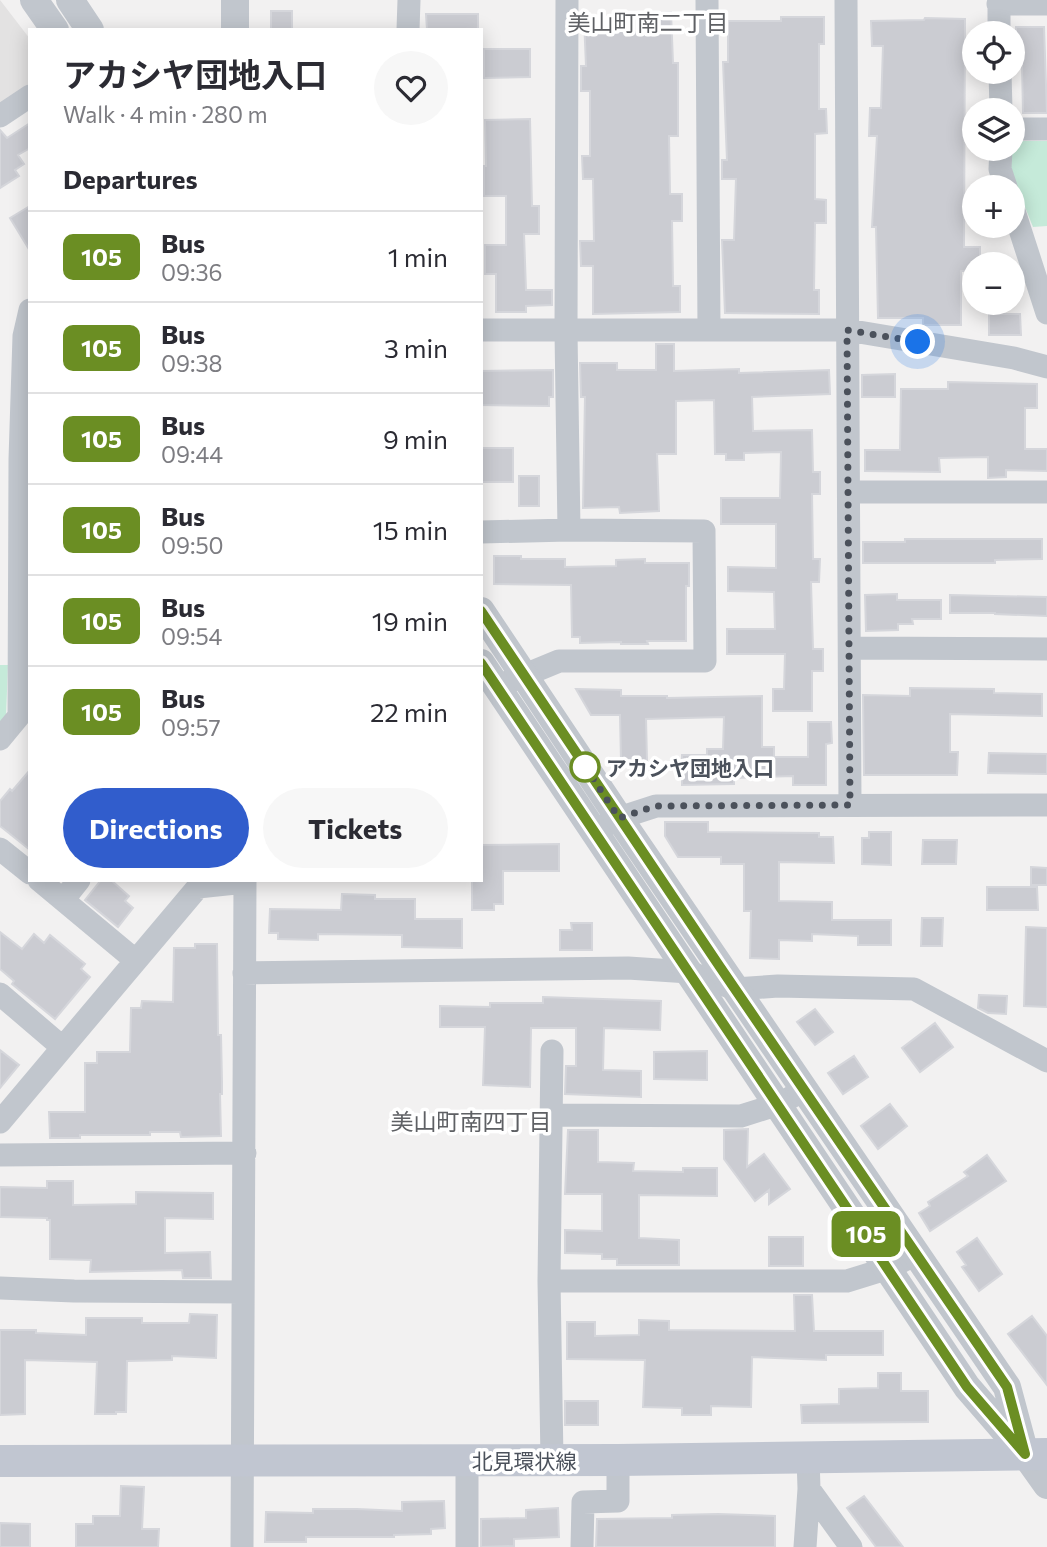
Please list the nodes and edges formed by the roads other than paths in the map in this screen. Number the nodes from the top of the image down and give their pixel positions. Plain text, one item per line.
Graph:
1 (34, 0) edge
2 (70, 0) edge
3 (235, 0) edge
4 (408, 0) edge
5 (567, 0) edge
6 (708, 0) edge
7 (846, 0) edge
8 (999, 2) edge
9 (1047, 4) edge
10 (999, 21) edge
11 (54, 28) edge
12 (89, 28) edge
13 (235, 28) edge
14 (408, 28) edge
15 (28, 97) edge
16 (0, 116) edge
17 (1025, 129) edge
18 (1047, 129) edge
19 (1025, 227) edge
20 (1037, 246) edge
21 (1047, 313) edge
22 (28, 319) edge
23 (483, 330) edge
24 (709, 330) junction
25 (847, 330) junction
26 (566, 332) junction
27 (1047, 367) edge
28 (10, 459) edge
29 (849, 492) junction
30 (1047, 492) edge
31 (569, 530) junction
32 (483, 532) edge
33 (25, 575) edge
34 (483, 614) edge
35 (850, 648) junction
36 (1047, 649) edge
37 (483, 666) edge
38 (524, 676) junction
39 (497, 687) junction
40 (0, 739) edge
41 (850, 805) junction
42 (1047, 805) edge
43 (607, 825) junction
44 (0, 849) edge
45 (28, 871) edge
46 (41, 882) edge
47 (77, 882) edge
48 (237, 882) edge
49 (245, 882) edge
50 (63, 900) junction
51 (135, 960) junction
52 (689, 972) junction
53 (244, 973) junction
54 (735, 989) junction
55 (0, 994) edge
56 (62, 1047) junction
57 (552, 1051) dead end
58 (1047, 1061) edge
59 (804, 1090) junction
60 (779, 1104) junction
61 (552, 1115) junction
62 (0, 1122) edge
63 (245, 1153) junction
64 (0, 1155) edge
65 (916, 1254) junction
66 (889, 1268) junction
67 (549, 1281) junction
68 (0, 1289) edge
69 (242, 1292) junction
70 (1036, 1454) edge
71 (808, 1457) junction
72 (243, 1459) junction
73 (467, 1460) junction
74 (552, 1460) junction
75 (618, 1460) junction
76 (0, 1461) edge
77 (1047, 1485) edge
78 (809, 1489) junction
79 (242, 1547) edge
80 (467, 1547) edge
81 (582, 1547) edge
82 (805, 1547) edge
83 (850, 1547) edge

1 - 11 street
2 - 12 street
3 - 13 street
4 - 14 street
5 - 26 street
6 - 24 street
7 - 25 street
8 - 9 street
8 - 10 street
15 - 16 street
17 - 18 street
19 - 20 street
20 - 21 street
22 - 28 street
23 - 26 street
24 - 25 street
24 - 26 street
25 - 27 street
25 - 29 street
26 - 31 street
28 - 33 street
29 - 30 street
29 - 35 street
31 - 32 street
31 - 38 street
33 - 40 street
34 - 38 street
35 - 36 street
35 - 41 street
37 - 39 street
38 - 39 street
38 - 43 street
39 - 43 street
41 - 42 street
41 - 43 street
43 - 52 street
43 - 54 street
44 - 45 street
46 - 50 street
47 - 50 street
48 - 51 street
49 - 53 street
50 - 51 street
51 - 56 street
52 - 53 street
52 - 54 street
52 - 60 street
53 - 63 street
54 - 58 street
54 - 59 street
55 - 56 street
56 - 62 street
57 - 61 street
59 - 60 street
59 - 65 street
60 - 61 street
60 - 66 street
61 - 67 street
63 - 64 street
63 - 69 street
65 - 66 street
65 - 70 street
66 - 67 street
66 - 70 street
67 - 74 street
68 - 69 street
69 - 72 street
70 - 71 main road, 北見環状線
70 - 77 street
71 - 75 main road, 北見環状線
71 - 78 street
72 - 73 main road, 北見環状線
72 - 76 main road, 北見環状線
72 - 79 street
73 - 74 main road, 北見環状線
73 - 80 street
74 - 75 main road, 北見環状線
75 - 81 street
78 - 82 street
78 - 83 street

